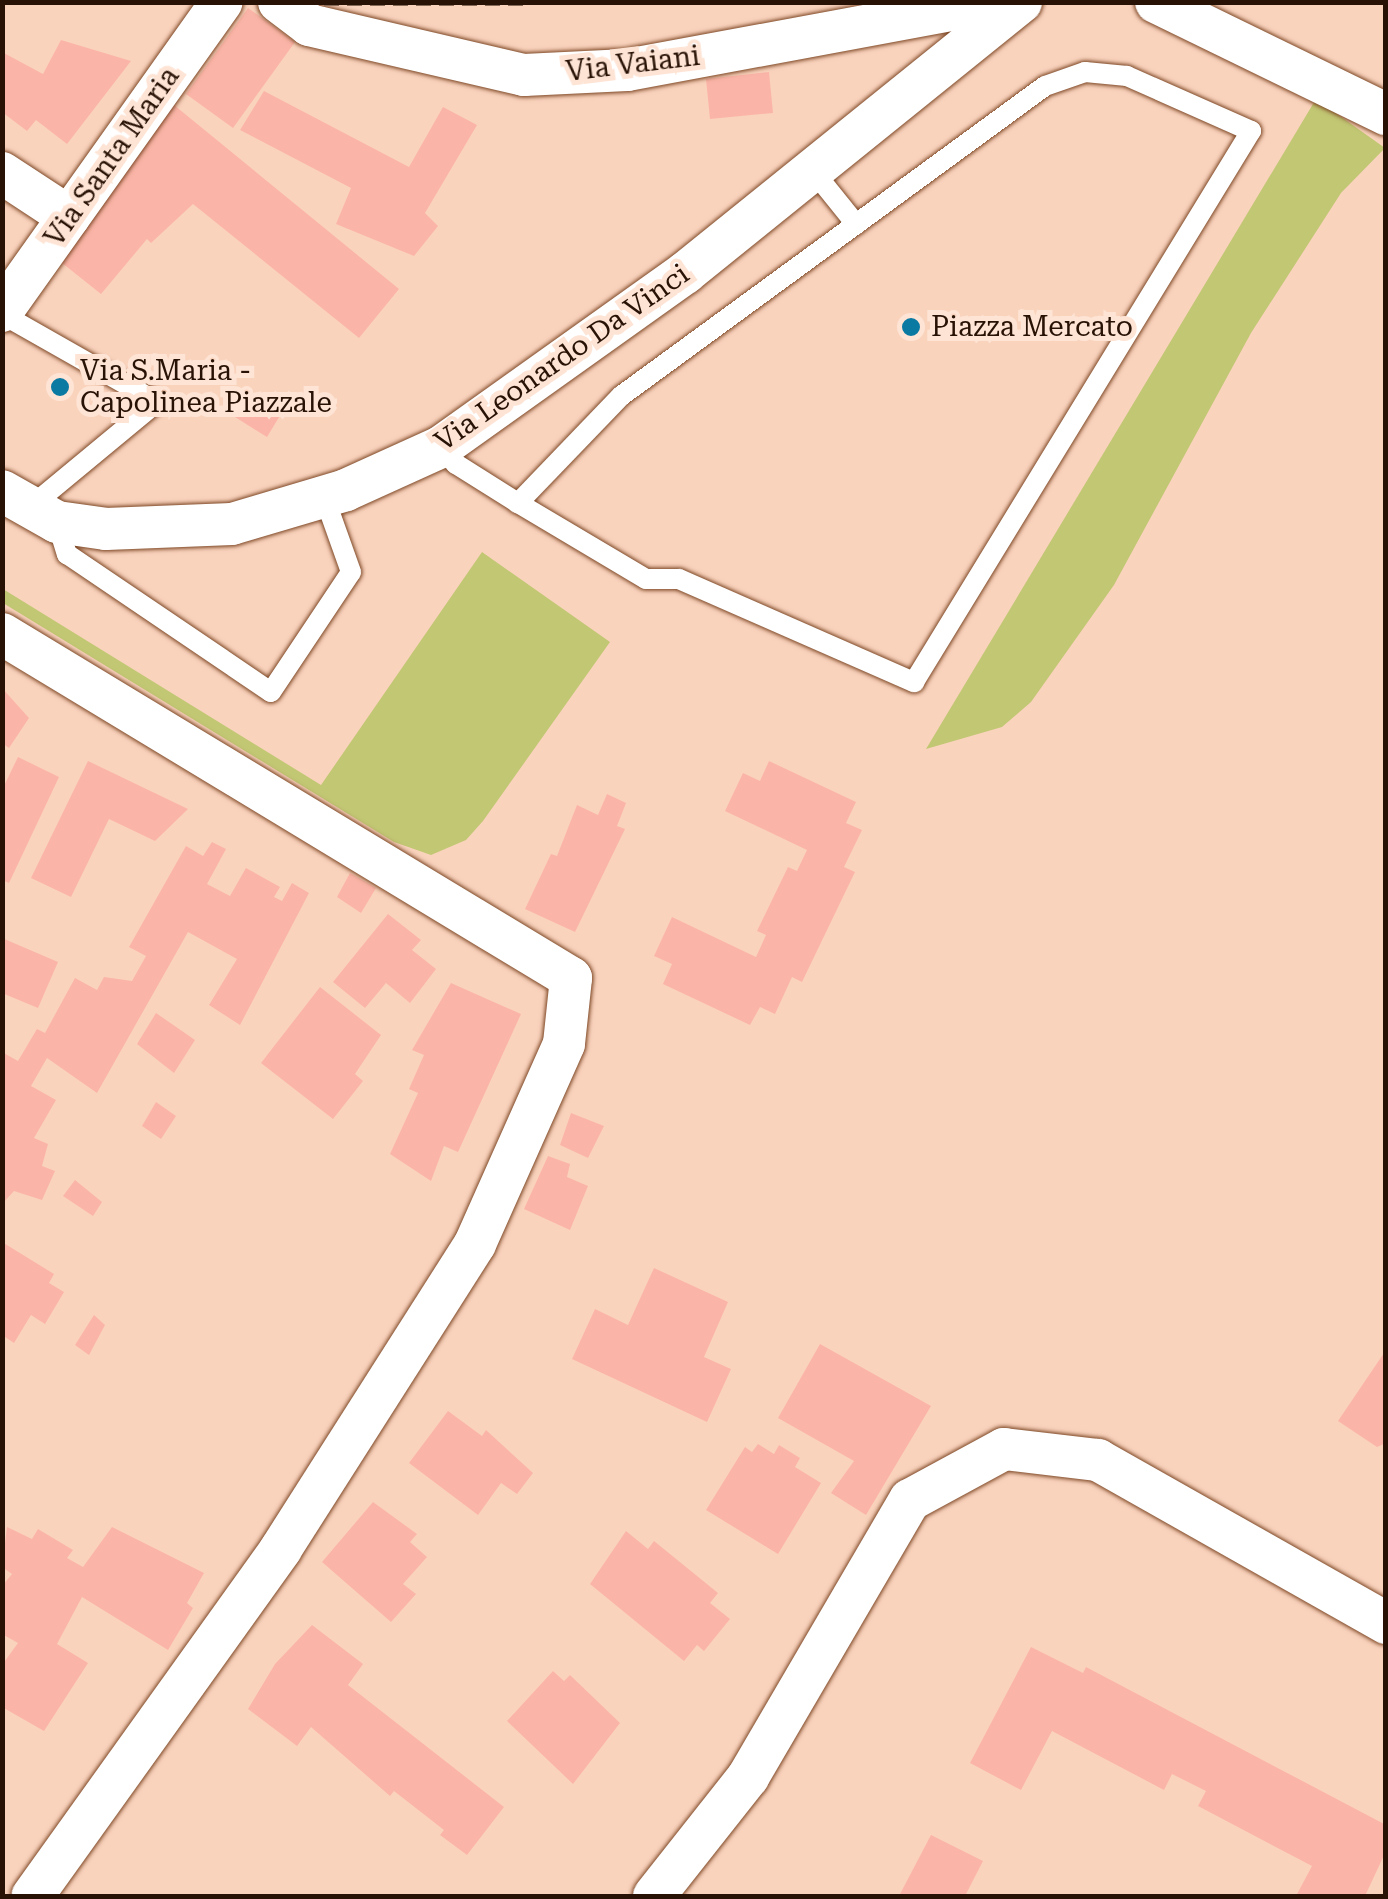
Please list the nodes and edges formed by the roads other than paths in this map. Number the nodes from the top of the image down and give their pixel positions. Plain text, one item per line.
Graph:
1 (222, 2) edge
2 (279, 2) edge
3 (995, 2) edge
4 (1021, 2) edge
5 (1156, 2) edge
6 (1386, 114) edge
7 (814, 172) junction
8 (2, 173) edge
9 (68, 217) junction
10 (856, 224) junction
11 (2, 313) edge
12 (440, 447) junction
13 (324, 496) junction
14 (518, 503) junction
15 (29, 507) edge
16 (2, 634) edge
17 (1386, 1623) edge
18 (33, 1896) edge
19 (654, 1896) edge

1 - 9 street, Via Santa Maria
2 - 3 street, Via Vaiani
4 - 7 street, Via Leonardo Da Vinci
5 - 6 street
7 - 10 lane
7 - 12 street, Via Leonardo Da Vinci
8 - 9 street
9 - 11 street, Via Santa Maria
10 - 14 lane
10 - 14 lane
11 - 15 lane
12 - 13 street, Via Leonardo Da Vinci
12 - 14 lane
13 - 15 street, Via Leonardo Da Vinci
13 - 15 lane
16 - 18 street
17 - 19 street

